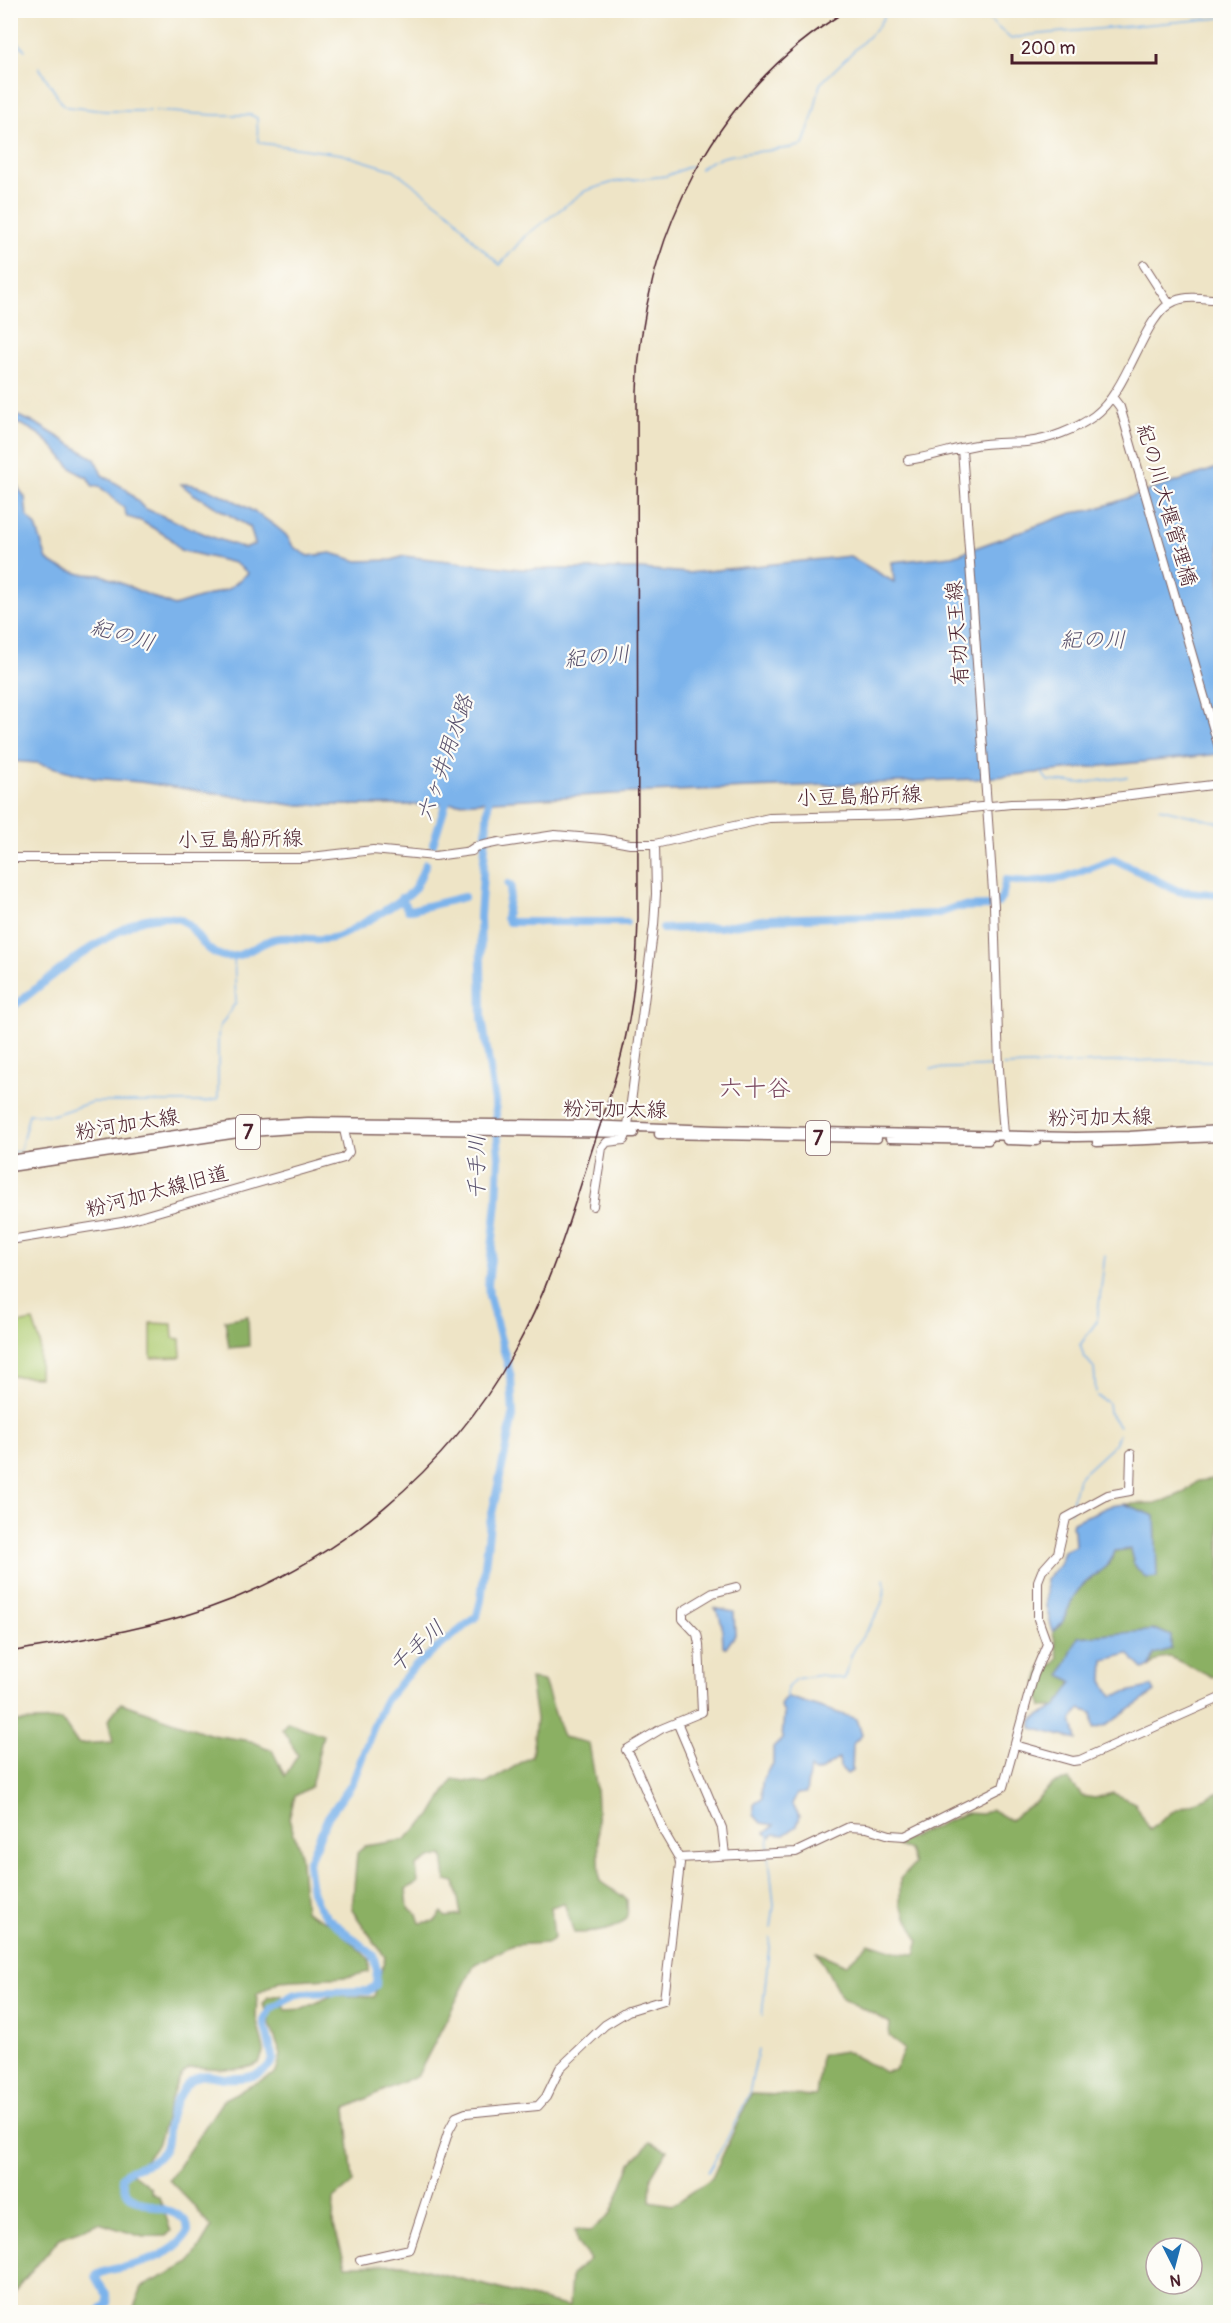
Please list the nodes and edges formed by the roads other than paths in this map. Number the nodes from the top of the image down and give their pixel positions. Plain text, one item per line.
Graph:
1 (1144, 265) dead end
2 (1221, 300) edge
3 (1169, 304) junction
4 (1113, 398) junction
5 (962, 449) junction
6 (908, 460) dead end
7 (1221, 751) edge
8 (1221, 784) edge
9 (987, 805) junction
10 (655, 844) junction
11 (10, 858) edge
12 (343, 1125) junction
13 (628, 1130) junction
14 (1221, 1130) edge
15 (1221, 1137) edge
16 (1006, 1138) junction
17 (10, 1160) edge
18 (10, 1167) edge
19 (593, 1206) dead end
20 (10, 1240) edge
21 (1131, 1454) dead end
22 (736, 1587) dead end
23 (1221, 1698) edge
24 (677, 1722) junction
25 (1015, 1745) junction
26 (726, 1855) junction
27 (679, 1858) junction
28 (360, 2260) dead end

1 - 3 street
2 - 3 street
3 - 4 street
4 - 5 street
4 - 7 street, 紀の川大堰管理橋
5 - 6 street
5 - 9 street, 有功天王線
8 - 9 street, 小豆島船所線
9 - 10 street, 小豆島船所線
9 - 16 street, 有功天王線
10 - 11 street, 小豆島船所線
10 - 13 street
12 - 13 main road, 粉河加太線 / 7
12 - 17 main road, 粉河加太線 / 7
12 - 18 main road, 粉河加太線 / 7
12 - 20 street, 粉河加太線旧道
13 - 16 main road, 粉河加太線 / 7
13 - 19 street
14 - 16 main road, 粉河加太線 / 7
15 - 16 main road, 粉河加太線 / 7
21 - 25 street
22 - 24 street
23 - 25 street
24 - 26 street
24 - 27 street
25 - 26 street
26 - 27 street
27 - 28 street

